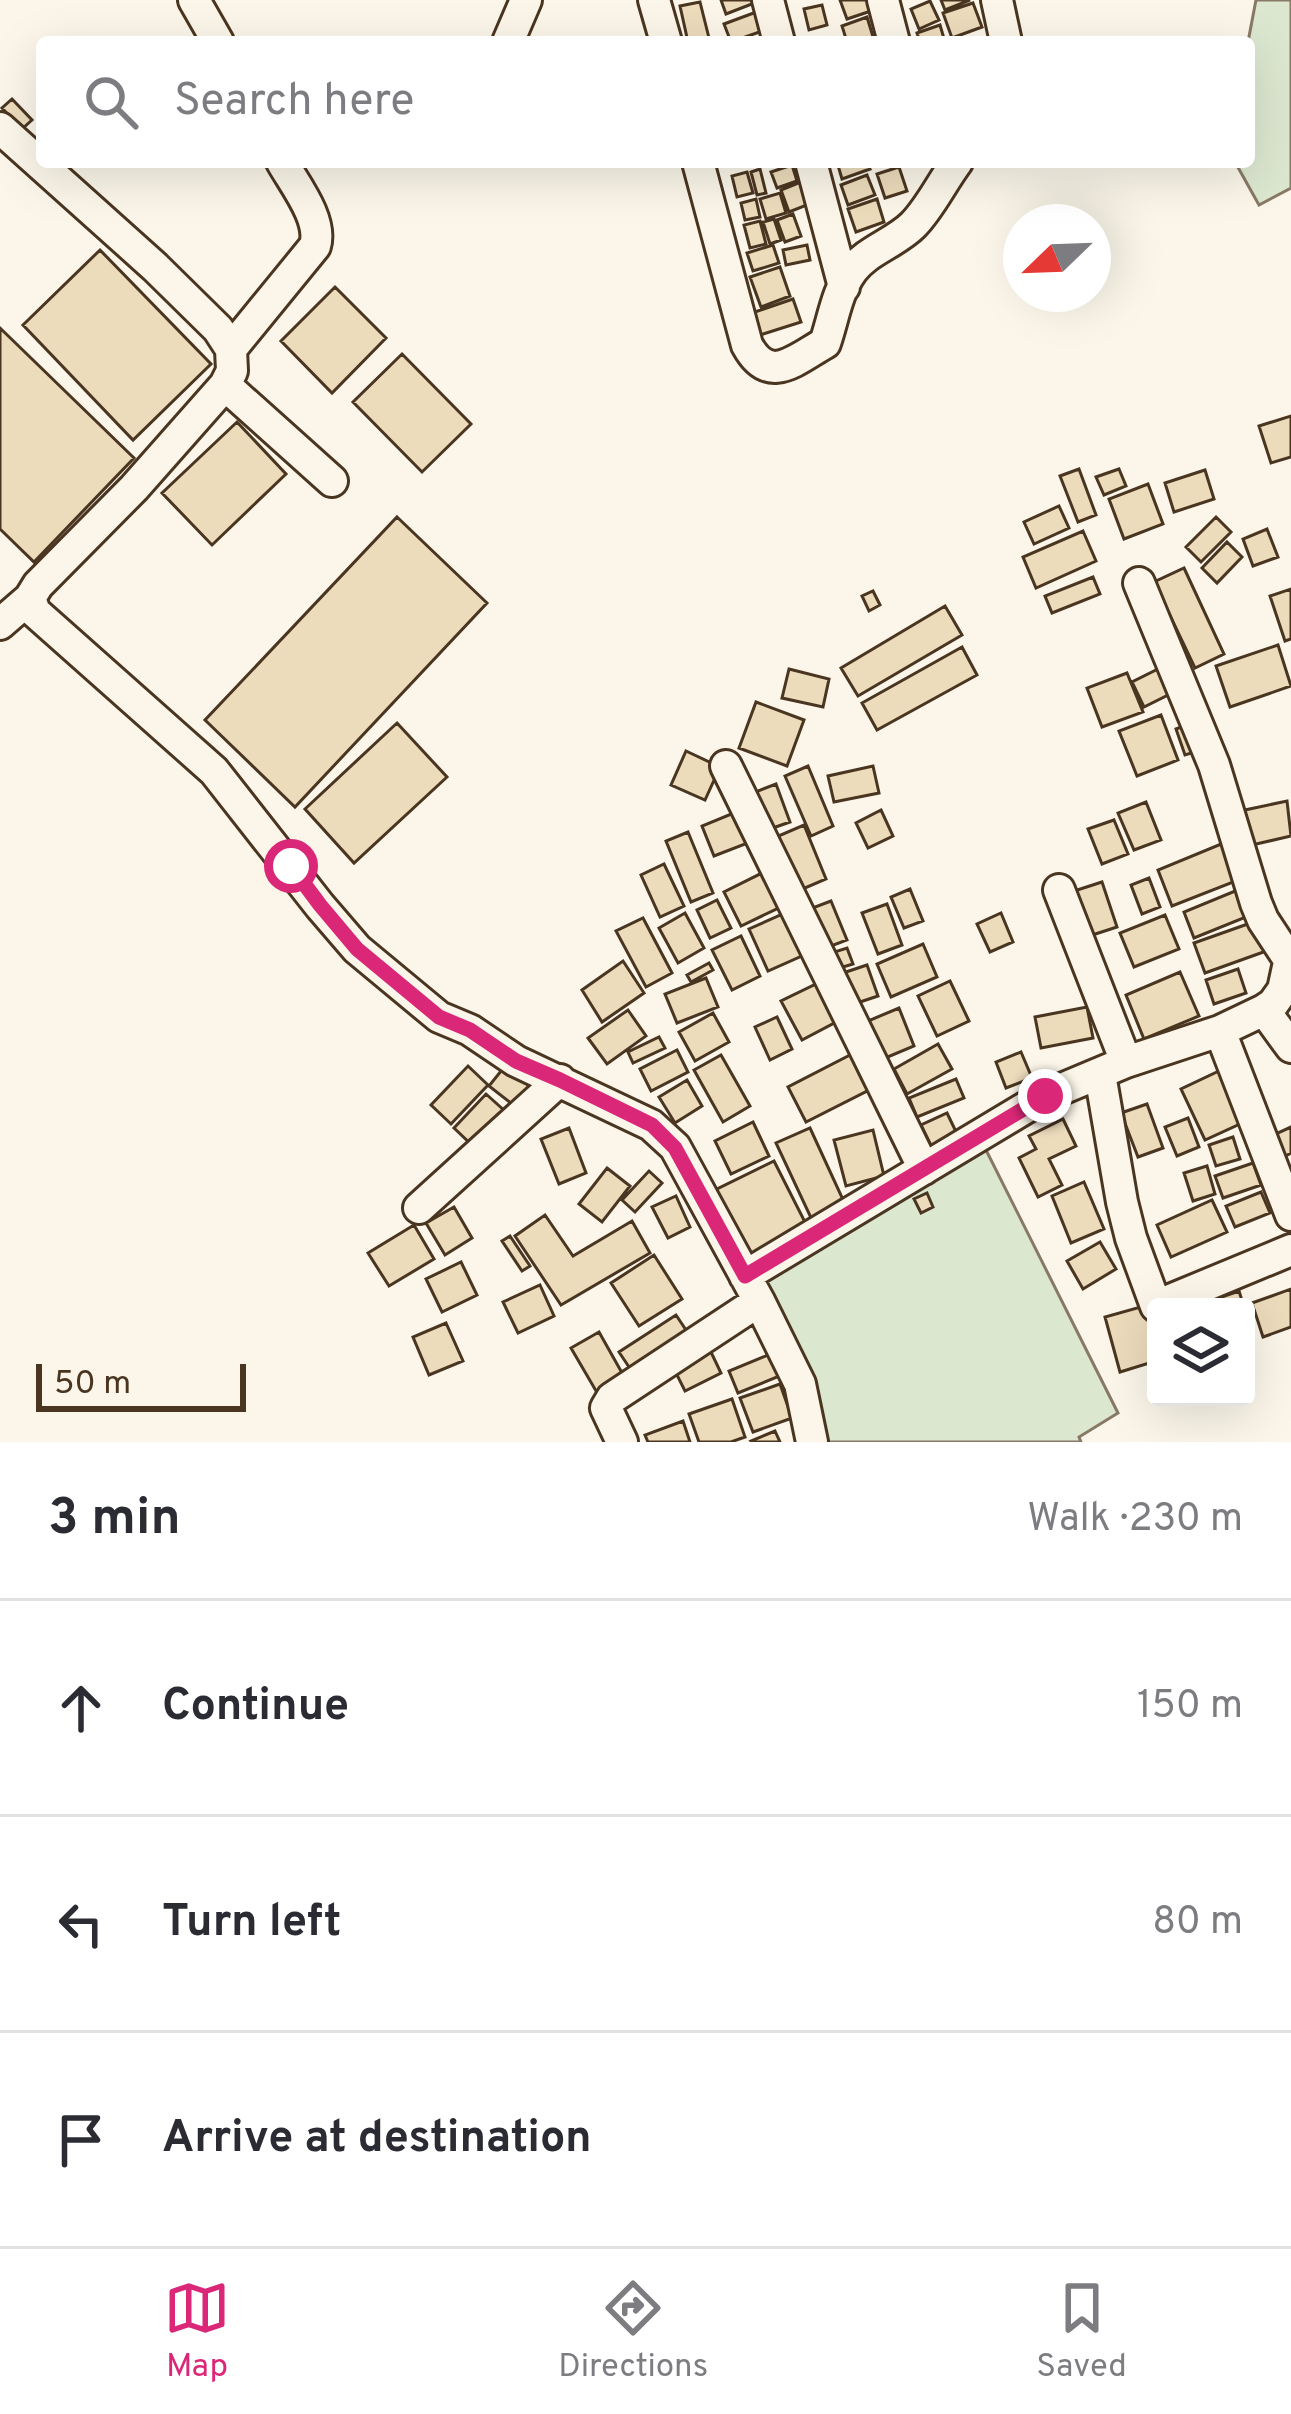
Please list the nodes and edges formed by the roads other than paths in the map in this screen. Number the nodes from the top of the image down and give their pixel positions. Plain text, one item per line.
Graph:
1 (194, 0) edge
2 (526, 0) edge
3 (655, 0) edge
4 (768, 0) edge
5 (883, 0) edge
6 (997, 0) edge
7 (215, 36) edge
8 (511, 36) edge
9 (664, 36) edge
10 (777, 36) edge
11 (892, 36) edge
12 (1005, 36) edge
13 (0, 128) edge
14 (36, 160) edge
15 (45, 168) edge
16 (285, 168) edge
17 (700, 168) edge
18 (813, 168) edge
19 (928, 168) edge
20 (953, 168) edge
21 (934, 194) junction
22 (844, 287) junction
23 (231, 349) junction
24 (225, 386) junction
25 (332, 481) dead end
26 (1139, 583) dead end
27 (30, 598) junction
28 (0, 624) edge
29 (726, 766) dead end
30 (1059, 890) dead end
31 (1289, 956) edge
32 (1264, 1010) junction
33 (1220, 1031) junction
34 (1291, 1047) edge
35 (1113, 1068) junction
36 (560, 1080) junction
37 (924, 1169) junction
38 (419, 1208) dead end
39 (1291, 1215) edge
40 (1291, 1250) edge
41 (752, 1289) junction
42 (1153, 1298) edge
43 (1175, 1298) edge
44 (622, 1442) edge
45 (812, 1442) edge

1 - 7 street
2 - 8 street
3 - 9 street
4 - 10 street
5 - 11 street
6 - 12 street
13 - 14 street
15 - 23 street
16 - 23 street
17 - 22 street
18 - 22 street
19 - 21 street
20 - 21 street
21 - 22 street
23 - 24 street
24 - 25 street
24 - 27 street
26 - 31 street
27 - 28 street
27 - 36 street
29 - 37 street
30 - 35 street
31 - 32 street
32 - 33 street
32 - 34 street
33 - 35 street
33 - 39 street
35 - 37 street
35 - 42 street
36 - 38 street
36 - 41 street
37 - 41 street
40 - 43 street
41 - 44 street
41 - 45 street

